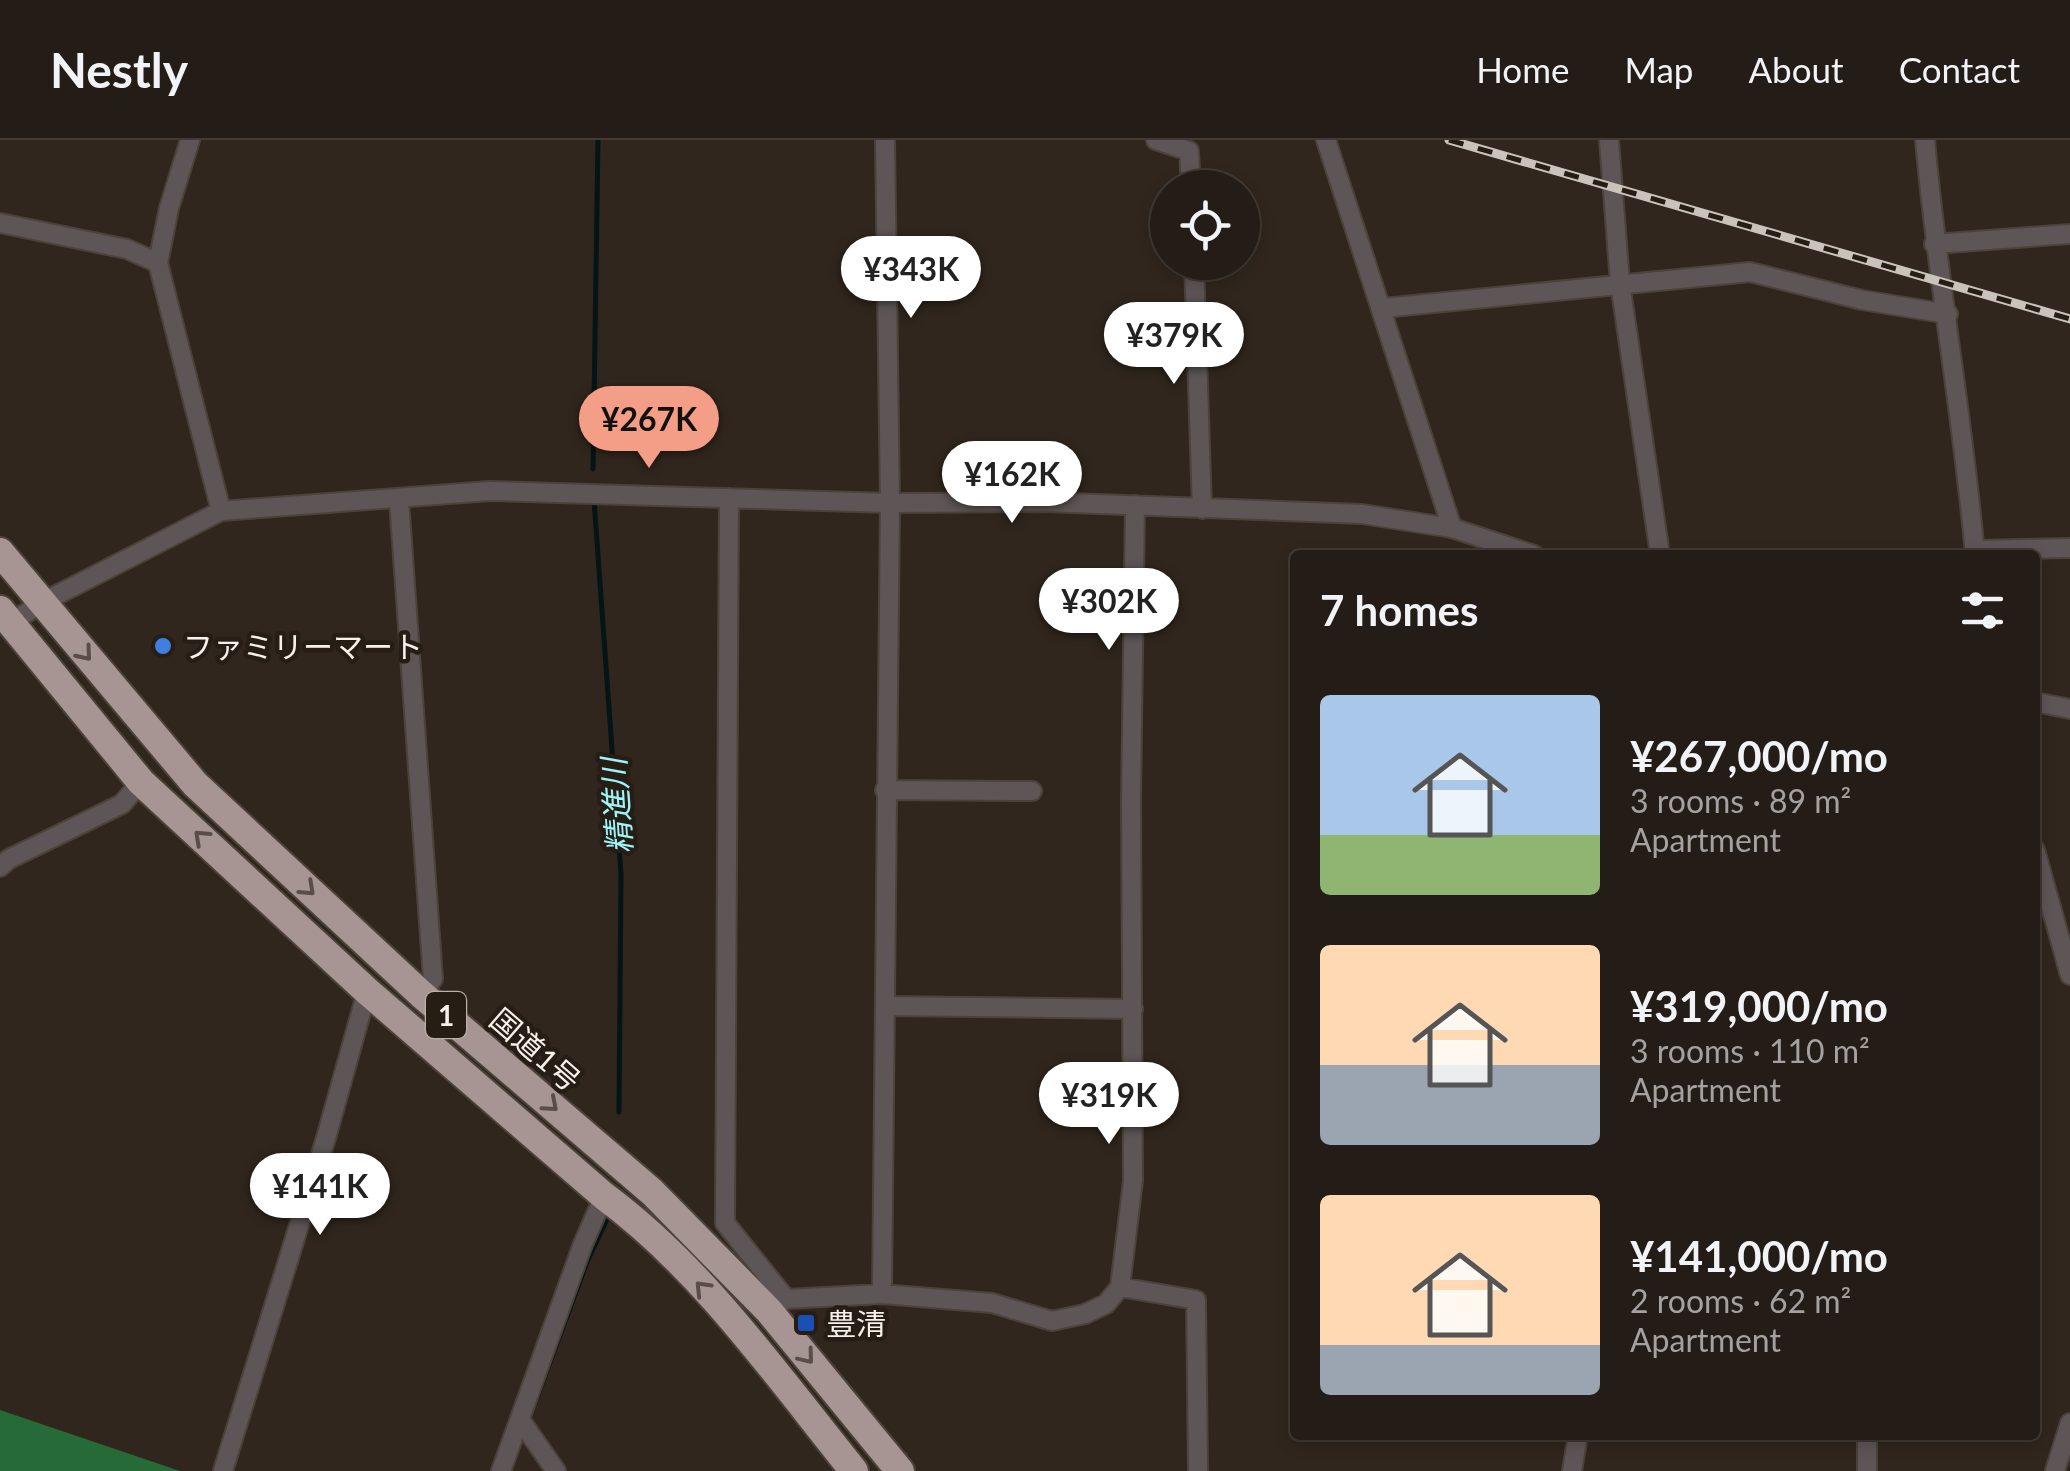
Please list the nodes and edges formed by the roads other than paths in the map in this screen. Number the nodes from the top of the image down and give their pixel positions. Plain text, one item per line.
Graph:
1 (190, 140) edge
2 (885, 140) edge
3 (1156, 140) edge
4 (1326, 140) edge
5 (1608, 140) edge
6 (1925, 140) edge
7 (1190, 170) edge
8 (0, 223) edge
9 (2070, 234) edge
10 (1934, 244) junction
11 (158, 263) junction
12 (1195, 280) edge
13 (1620, 283) junction
14 (1383, 308) junction
15 (1948, 314) junction
16 (729, 498) junction
17 (400, 500) junction
18 (890, 503) junction
19 (1134, 505) junction
20 (1202, 509) junction
21 (220, 511) junction
22 (1452, 528) junction
23 (2070, 548) edge
24 (1519, 550) edge
25 (1659, 550) edge
26 (1975, 550) edge
27 (2032, 550) edge
28 (0, 552) edge
29 (41, 603) junction
30 (6, 616) edge
31 (2040, 703) edge
32 (2070, 709) edge
33 (141, 782) junction
34 (884, 790) junction
35 (1032, 791) dead end
36 (0, 867) edge
37 (2040, 868) edge
38 (2070, 975) edge
39 (368, 991) junction
40 (421, 994) junction
41 (884, 1006) junction
42 (1133, 1009) junction
43 (604, 1196) junction
44 (1120, 1287) junction
45 (882, 1294) junction
46 (777, 1305) junction
47 (521, 1420) junction
48 (2070, 1423) edge
49 (1577, 1440) edge
50 (1867, 1440) edge
51 (222, 1471) edge
52 (501, 1471) edge
53 (556, 1471) edge
54 (854, 1471) edge
55 (900, 1471) edge
56 (1198, 1471) edge
57 (1572, 1471) edge
58 (1867, 1471) edge
59 (2055, 1471) edge

1 - 11 street
2 - 18 street
3 - 7 street
4 - 14 street
5 - 13 street
6 - 10 street
8 - 11 street
9 - 10 street
10 - 15 street
11 - 21 street
12 - 20 street
13 - 14 street
13 - 15 street
13 - 25 street
14 - 22 street
15 - 26 street
16 - 17 street
16 - 18 street
16 - 46 street
17 - 21 street
17 - 40 street
18 - 19 street
18 - 34 street
19 - 20 street
19 - 42 street
20 - 22 street
21 - 29 street
22 - 24 street
23 - 27 street
28 - 29 highway, 国道1号 / 1
29 - 30 street
29 -> 40 highway, 国道1号 / 1
30 - 33 highway, 1
31 - 32 street
33 - 36 street
39 -> 33 highway, 1
34 - 35 street
34 - 41 street
37 - 38 street
39 - 43 highway, 1
39 - 51 street
40 -> 46 highway, 国道1号 / 1
41 - 42 street
41 - 45 street
42 - 44 street
43 - 47 street
54 -> 43 highway, 1
44 - 45 street
44 - 56 street
45 - 46 street
46 -> 55 highway, 国道1号 / 1
47 - 52 street
47 - 53 street
48 - 59 street
49 - 57 street
50 - 58 street

